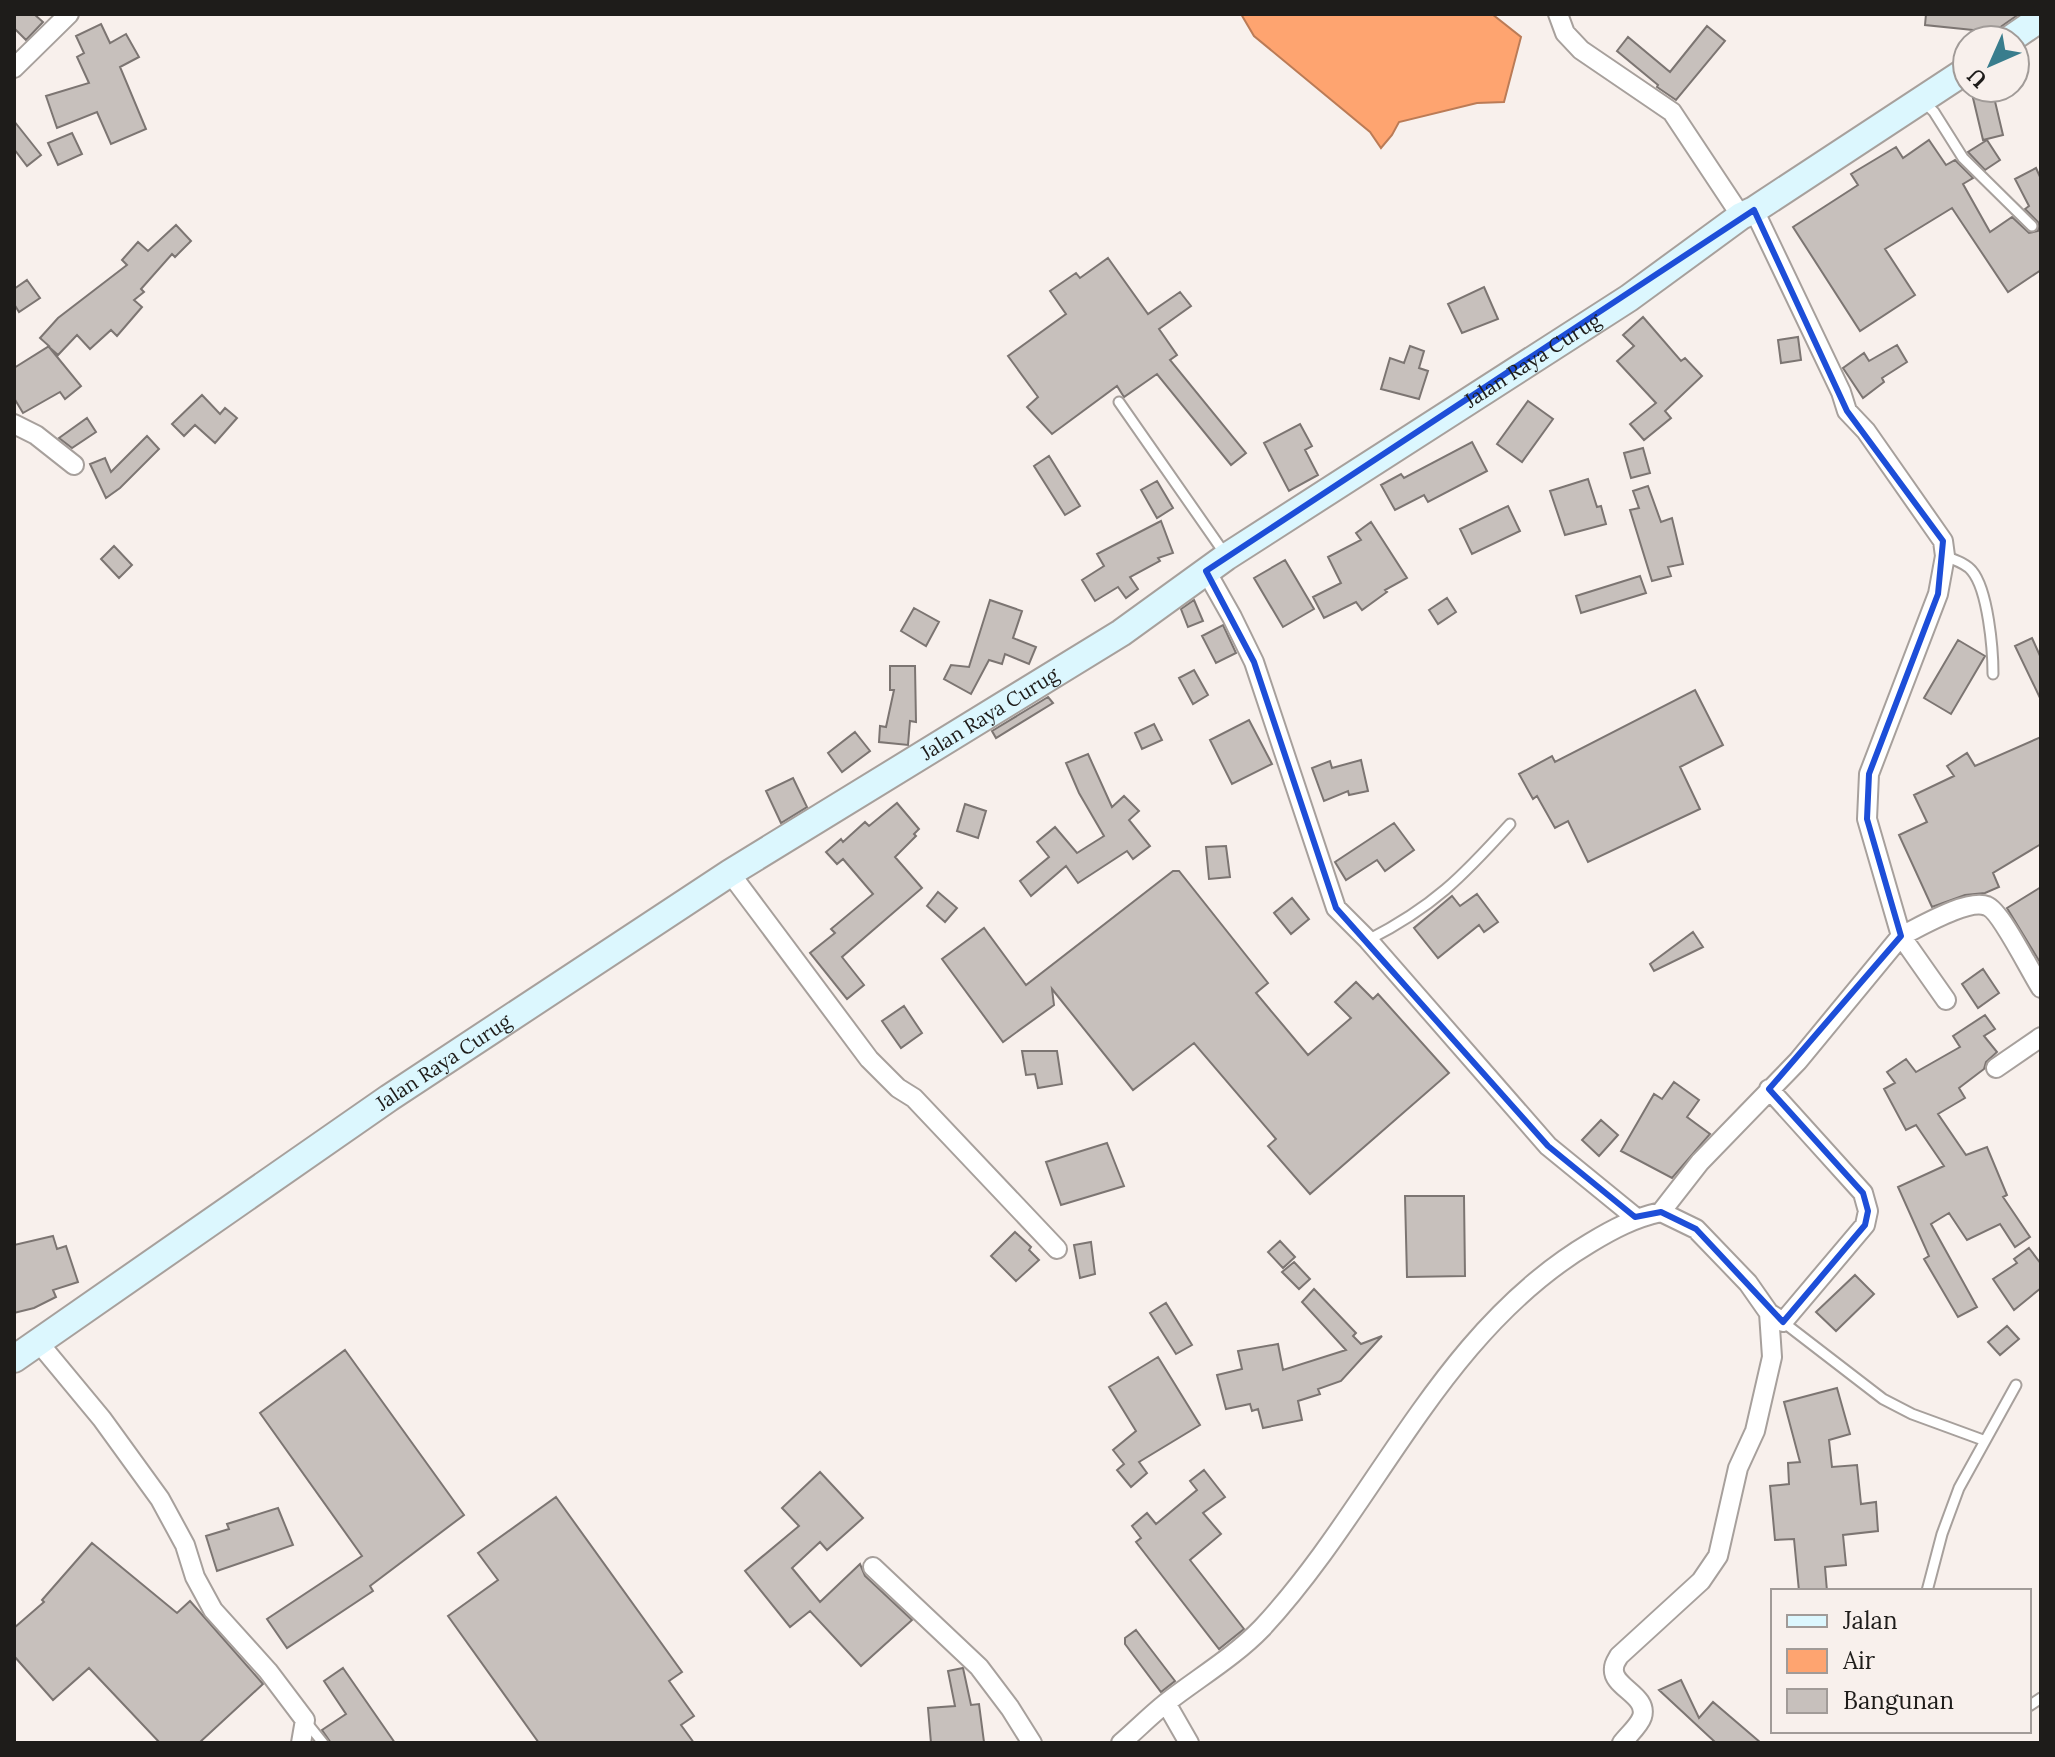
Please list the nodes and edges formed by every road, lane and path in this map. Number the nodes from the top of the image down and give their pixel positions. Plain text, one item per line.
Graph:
1 (69, 14) edge
2 (1558, 14) edge
3 (14, 68) edge
4 (1951, 81) edge
5 (1923, 101) junction
6 (1748, 213) junction
7 (2032, 226) dead end
8 (1119, 402) dead end
9 (14, 424) edge
10 (74, 465) dead end
11 (1945, 556) junction
12 (1216, 564) junction
13 (1993, 674) dead end
14 (1510, 824) dead end
15 (730, 873) junction
16 (1901, 936) junction
17 (1368, 940) junction
18 (2041, 988) edge
19 (1946, 1000) dead end
20 (2041, 1037) edge
21 (1996, 1068) dead end
22 (1769, 1089) junction
23 (1661, 1212) junction
24 (1635, 1217) junction
25 (1057, 1249) dead end
26 (1776, 1317) junction
27 (39, 1343) junction
28 (14, 1359) edge
29 (2016, 1385) dead end
30 (1983, 1440) junction
31 (873, 1567) dead end
32 (1928, 1589) edge
33 (1166, 1703) junction
34 (305, 1720) junction
35 (301, 1743) edge
36 (323, 1743) edge
37 (1032, 1743) edge
38 (1121, 1743) edge
39 (1189, 1743) edge
40 (1622, 1743) edge

1 - 3 street
2 - 6 street
4 - 5 street, Jalan Raya Curug
5 - 6 street, Jalan Raya Curug
5 - 7 lane
6 - 11 street
6 - 12 street, Jalan Raya Curug
8 - 12 lane
9 - 10 street
11 - 13 lane
11 - 16 street
12 - 15 street, Jalan Raya Curug
12 - 17 street
14 - 17 lane
15 - 25 street
15 - 27 street, Jalan Raya Curug
16 - 18 street
16 - 19 street
16 - 22 street
17 - 24 street
20 - 21 street
22 - 23 street
22 - 26 street
23 - 24 street
23 - 26 street
24 - 33 street
26 - 30 lane
26 - 40 street
27 - 28 street, Jalan Raya Curug
27 - 34 street
29 - 30 lane
30 - 32 lane
31 - 37 street
33 - 38 street
33 - 39 street
34 - 35 street
34 - 36 lane

